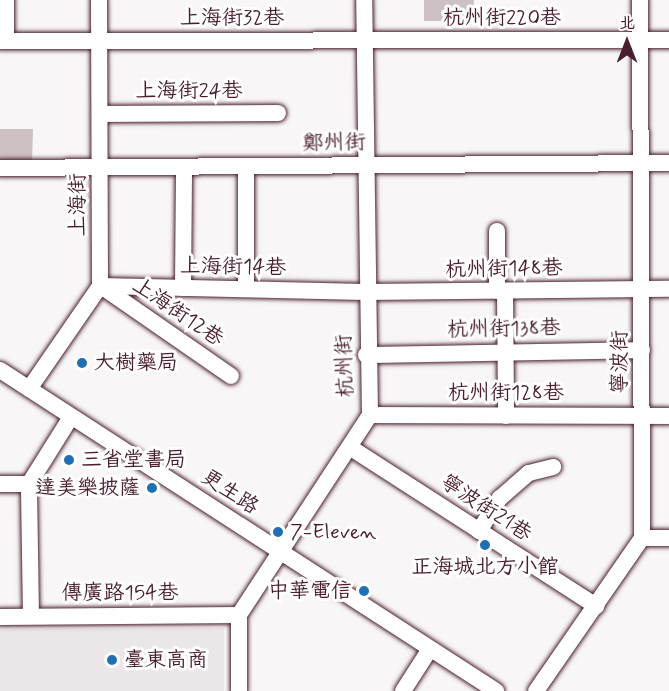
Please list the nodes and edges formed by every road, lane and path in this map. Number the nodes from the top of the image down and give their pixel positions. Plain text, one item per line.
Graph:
1 (6, 0) edge
2 (99, 0) edge
3 (364, 0) edge
4 (640, 0) edge
5 (99, 40) junction
6 (640, 40) junction
7 (669, 40) edge
8 (3, 41) edge
9 (364, 42) junction
10 (278, 112) dead end
11 (100, 114) junction
12 (640, 163) junction
13 (669, 163) edge
14 (365, 165) junction
15 (100, 166) junction
16 (184, 167) junction
17 (0, 168) edge
18 (246, 168) junction
19 (497, 231) dead end
20 (100, 286) junction
21 (183, 288) junction
22 (246, 289) junction
23 (642, 290) junction
24 (669, 290) edge
25 (501, 291) junction
26 (365, 292) junction
27 (642, 350) junction
28 (506, 351) junction
29 (366, 355) junction
30 (0, 370) edge
31 (231, 376) dead end
32 (29, 389) junction
33 (370, 415) junction
34 (506, 416) junction
35 (642, 416) junction
36 (669, 416) edge
37 (71, 417) junction
38 (351, 448) junction
39 (553, 467) dead end
40 (0, 484) edge
41 (30, 484) junction
42 (479, 531) junction
43 (669, 537) edge
44 (642, 538) junction
45 (282, 553) junction
46 (596, 606) junction
47 (239, 615) junction
48 (32, 616) junction
49 (0, 617) edge
50 (430, 649) junction
51 (239, 691) edge
52 (403, 691) edge
53 (496, 691) edge
54 (536, 691) edge

1 - 8 street
2 - 5 street, 上海街
3 - 9 street, 杭州街
4 - 6 street, 寧波街
5 - 8 street, 上海街32巷
5 - 9 street, 上海街32巷
5 - 11 street, 上海街
6 - 7 street, 杭州街220巷
6 - 9 street, 杭州街220巷
6 - 12 street, 寧波街
9 - 14 street, 杭州街
10 - 11 street, 上海街24巷
11 - 15 street, 上海街
12 - 13 street, 鄭州街
12 - 14 street, 鄭州街
12 - 23 street, 寧波街
14 - 18 street, 鄭州街
14 - 26 street, 杭州街
15 - 16 street, 鄭州街
15 - 17 street, 鄭州街
15 - 20 street, 上海街
16 - 18 street, 鄭州街
16 - 21 street
18 - 22 street
19 - 25 street
20 - 21 street, 上海街14巷
20 - 31 street, 上海街12巷
20 - 32 street
21 - 22 street, 上海街14巷
22 - 26 street, 上海街14巷
23 - 24 street, 杭州街148巷
23 - 25 street, 杭州街148巷
23 - 27 street, 寧波街
25 - 26 street, 杭州街148巷
25 - 28 street
26 - 29 street, 杭州街
27 - 28 street, 杭州街138巷
27 - 35 street, 寧波街
28 - 29 street, 杭州街138巷
28 - 34 street
29 - 33 street, 杭州街
30 - 32 street, 更生路
32 - 37 street, 更生路
33 - 34 street, 杭州街128巷
33 - 38 street, 杭州街
34 - 35 street, 杭州街128巷
35 - 36 street, 杭州街128巷
35 - 44 street, 寧波街
37 - 41 street
37 - 45 street, 更生路
38 - 42 street, 寧波街21巷
38 - 45 street, 杭州街
39 - 42 street
40 - 41 street
41 - 48 street
42 - 46 street, 寧波街21巷
43 - 44 street
44 - 46 street
45 - 47 street, 杭州街
45 - 50 street, 更生路
46 - 54 street
47 - 48 street, 傳廣路154巷
47 - 51 street
48 - 49 street, 傳廣路154巷
50 - 52 street
50 - 53 street, 更生路

